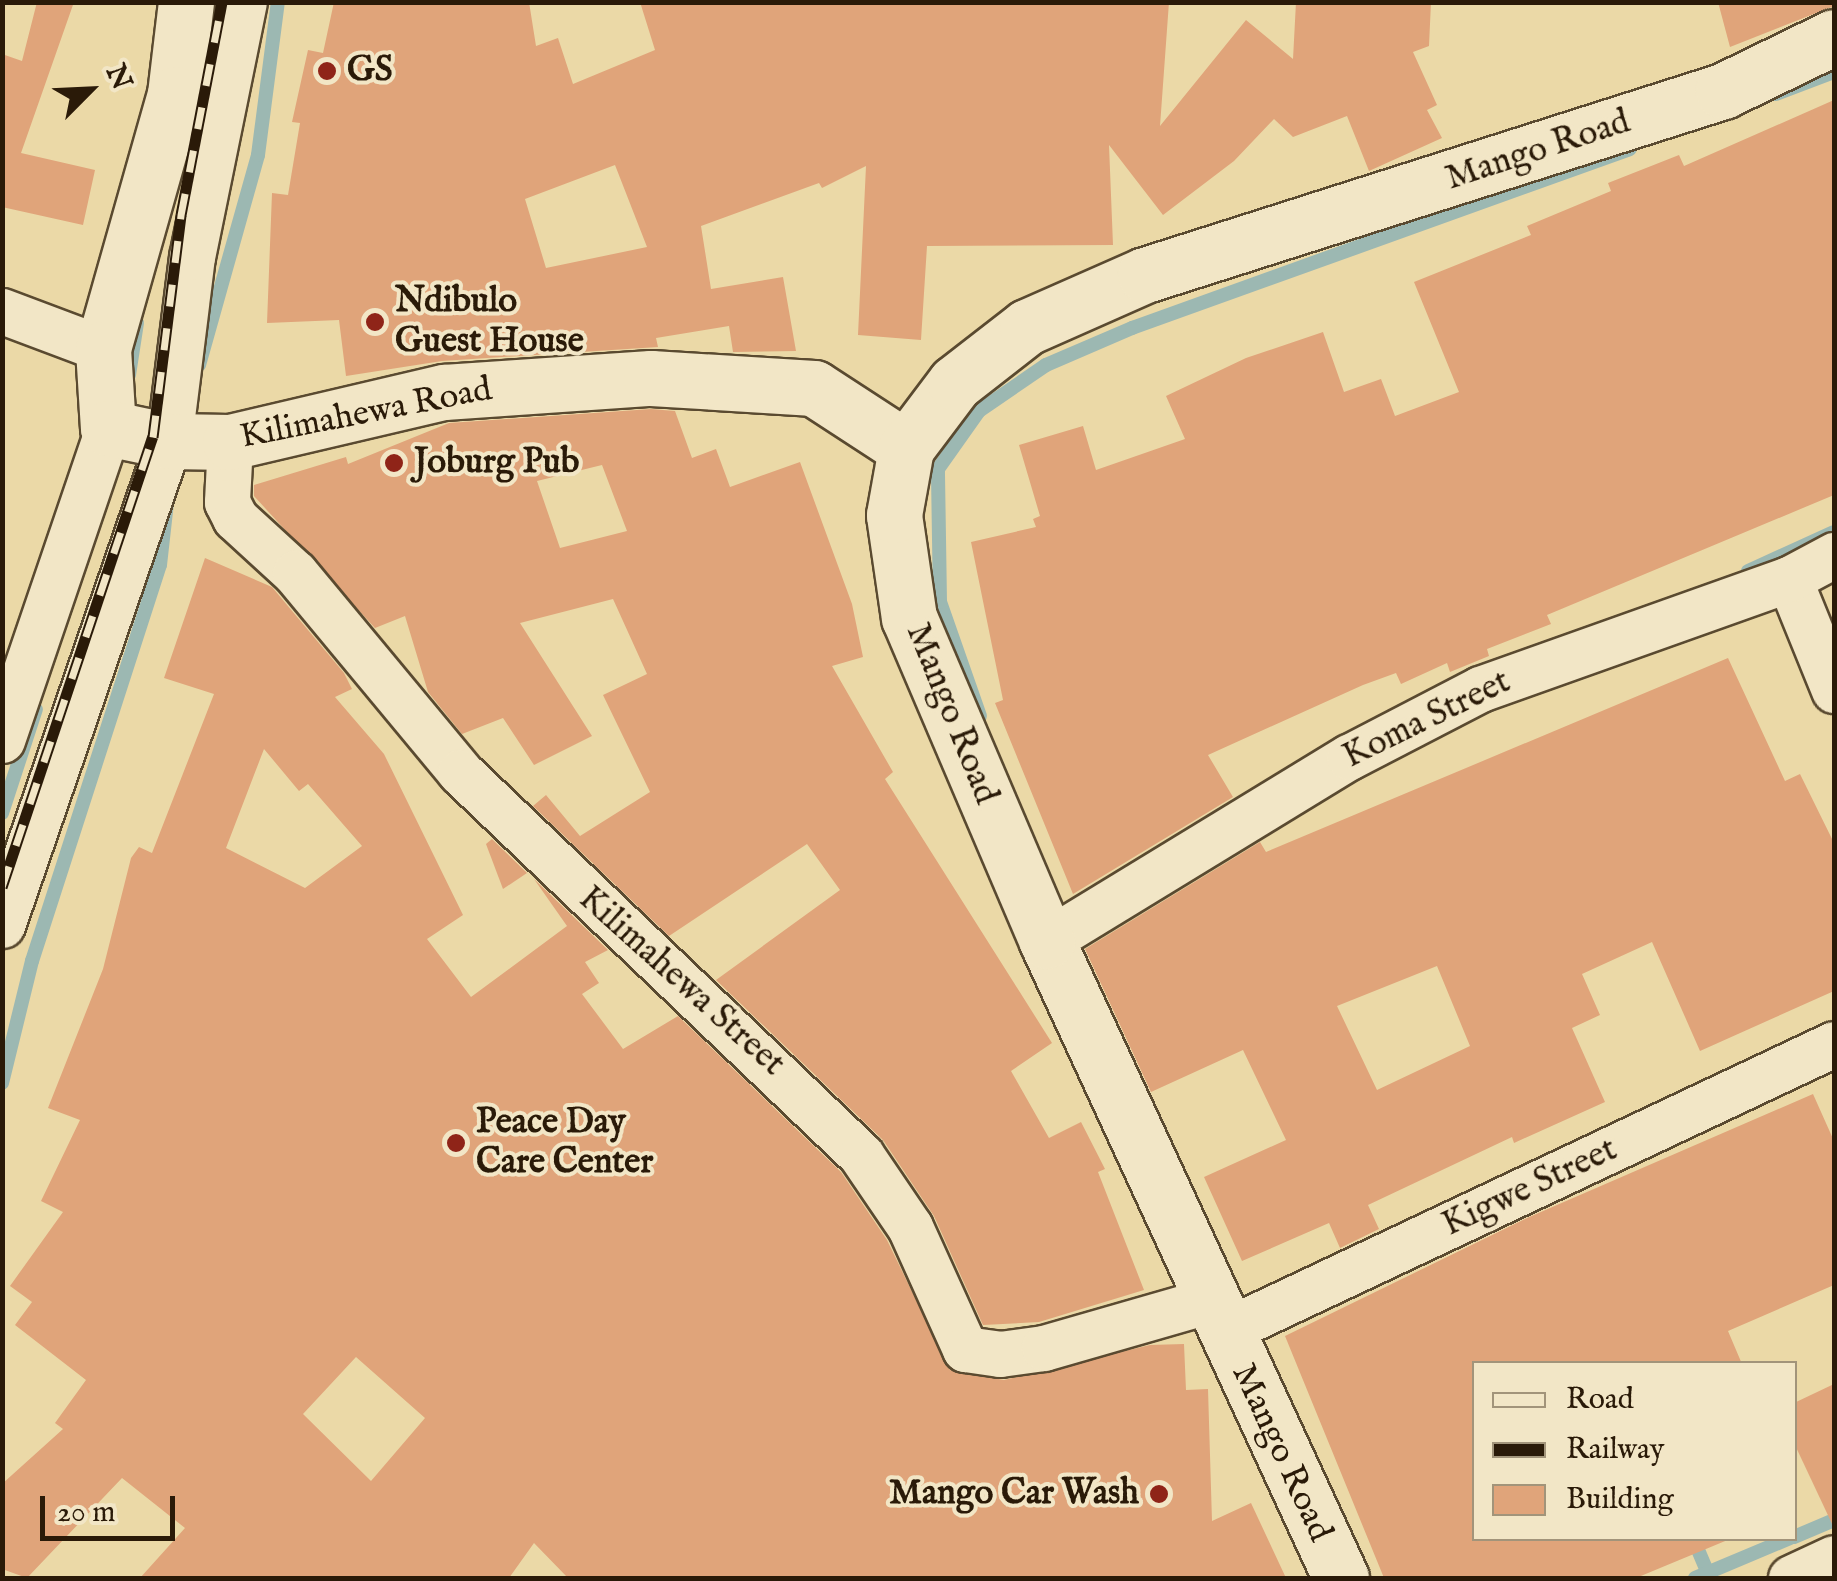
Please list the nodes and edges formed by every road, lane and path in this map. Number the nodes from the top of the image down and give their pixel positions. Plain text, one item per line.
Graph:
1 (186, 2) edge
2 (244, 2) edge
3 (1834, 37) edge
4 (2, 311) edge
5 (103, 349) junction
6 (108, 428) junction
7 (169, 441) junction
8 (230, 442) junction
9 (906, 448) junction
10 (1834, 555) edge
11 (1789, 578) junction
12 (1834, 690) edge
13 (2, 740) edge
14 (2, 925) edge
15 (1047, 942) junction
16 (1834, 1044) edge
17 (1217, 1316) junction
18 (1834, 1558) edge
19 (1341, 1578) edge
20 (1791, 1578) edge

1 - 5 street
2 - 7 street
3 - 9 street, Mango Road
4 - 5 street
5 - 6 street
6 - 7 street, Kilimahewa Road
6 - 13 street
7 - 8 street, Kilimahewa Road
7 - 14 street
8 - 9 street, Kilimahewa Road
8 - 17 street, Kilimahewa Street
9 - 15 street, Mango Road
10 - 11 street, Koma Street
11 - 12 street
11 - 15 street, Koma Street
15 - 17 street, Mango Road
16 - 17 street, Kigwe Street
17 - 19 street, Mango Road
18 - 20 street

